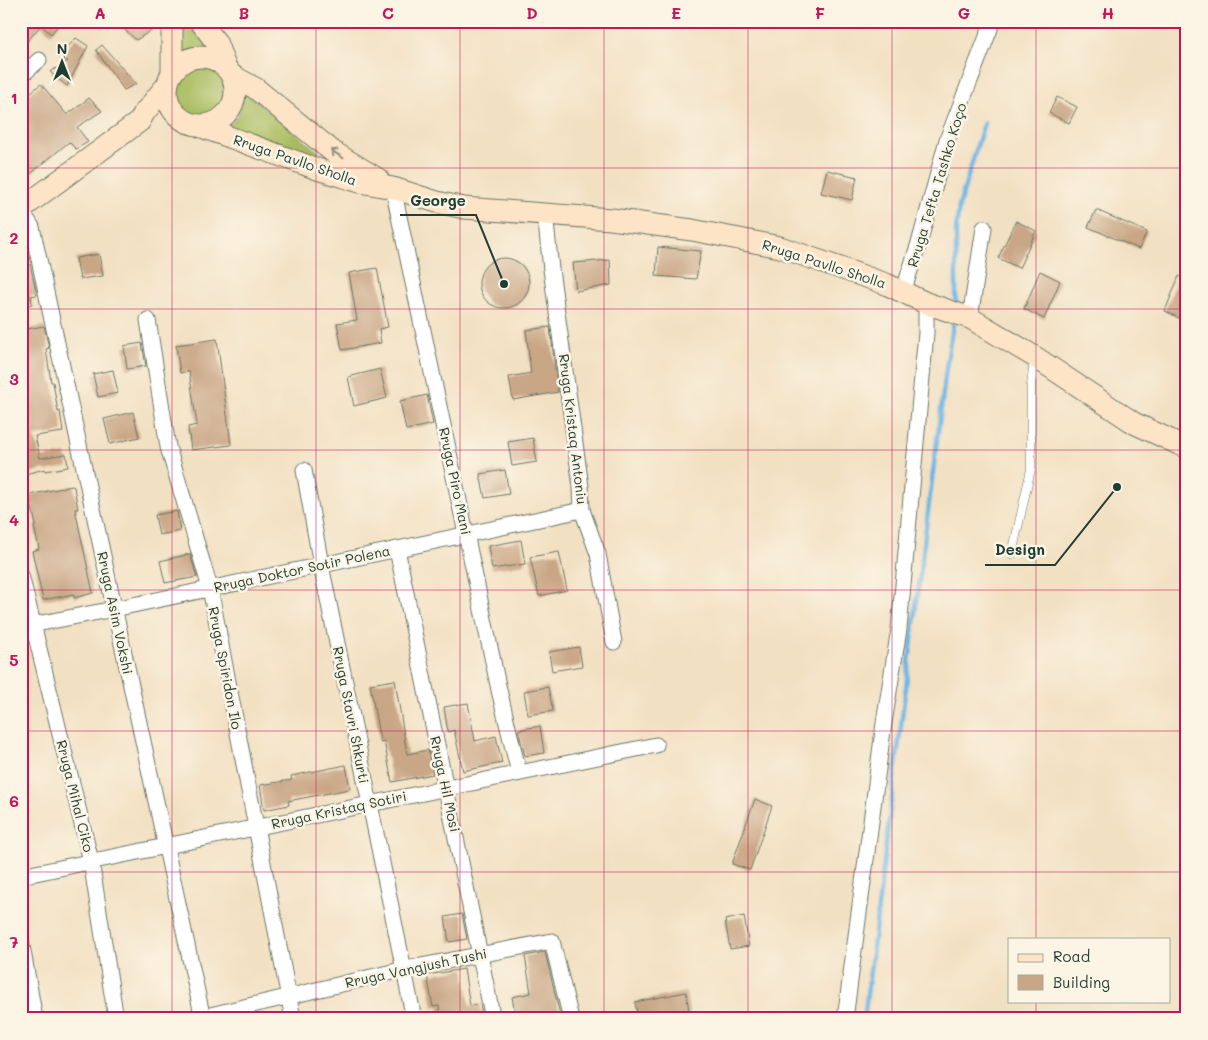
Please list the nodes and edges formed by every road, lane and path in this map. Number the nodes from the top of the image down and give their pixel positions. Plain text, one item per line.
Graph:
1 (172, 21) edge
2 (200, 21) edge
3 (993, 21) edge
4 (39, 60) dead end
5 (229, 71) junction
6 (21, 76) edge
7 (170, 78) junction
8 (140, 121) junction
9 (190, 122) junction
10 (393, 188) junction
11 (21, 209) edge
12 (546, 214) junction
13 (984, 228) dead end
14 (903, 292) junction
15 (934, 306) junction
16 (970, 318) junction
17 (148, 320) dead end
18 (1035, 356) junction
19 (1187, 448) edge
20 (304, 470) dead end
21 (582, 510) junction
22 (467, 534) junction
23 (397, 549) junction
24 (1012, 554) dead end
25 (321, 565) junction
26 (21, 575) edge
27 (210, 588) junction
28 (114, 609) junction
29 (27, 626) edge
30 (614, 642) dead end
31 (656, 745) dead end
32 (519, 773) junction
33 (446, 788) junction
34 (369, 804) junction
35 (257, 827) junction
36 (166, 846) junction
37 (91, 861) junction
38 (21, 876) edge
39 (21, 940) edge
40 (480, 955) junction
41 (405, 969) junction
42 (289, 996) junction
43 (202, 1018) edge
44 (35, 1019) edge
45 (116, 1019) edge
46 (293, 1019) edge
47 (414, 1019) edge
48 (493, 1019) edge
49 (571, 1019) edge
50 (845, 1019) edge

1 - 7 street
2 - 5 street
3 - 14 street, Rruga Tefta Tashko Koço
4 - 6 street
5 - 7 street
5 - 9 street
10 -> 5 street, Rruga Pavllo Sholla
7 - 8 street
7 - 9 street
8 - 9 street
8 - 11 street
9 - 10 street, Rruga Pavllo Sholla
10 - 12 street, Rruga Pavllo Sholla
10 - 22 street, Rruga Piro Mani
11 - 28 street, Rruga Asim Vokshi
12 - 14 street, Rruga Pavllo Sholla
12 - 21 street, Rruga Kristaq Antoniu
13 - 16 street
14 - 15 street, Rruga Pavllo Sholla
15 - 16 street, Rruga Pavllo Sholla
15 - 50 street
16 - 18 street, Rruga Pavllo Sholla
17 - 27 street, Rruga Spiridon Ilo
18 - 19 street, Rruga Pavllo Sholla
18 - 24 lane
20 - 25 street, Rruga Stavri Shkurti
21 - 22 street, Rruga Doktor Sotir Polena
21 - 30 street, Rruga Kristaq Antoniu
22 - 23 street, Rruga Doktor Sotir Polena
22 - 32 street, Rruga Piro Mani
23 - 25 street, Rruga Doktor Sotir Polena
23 - 33 street, Rruga Hil Mosi
25 - 27 street, Rruga Doktor Sotir Polena
25 - 34 street, Rruga Stavri Shkurti
26 - 29 street, Rruga Mihal Ciko
27 - 28 street, Rruga Doktor Sotir Polena
27 - 35 street, Rruga Spiridon Ilo
28 - 29 street, Rruga Doktor Sotir Polena
28 - 36 street, Rruga Asim Vokshi
29 - 37 street, Rruga Mihal Ciko
31 - 32 street, Rruga Kristaq Sotiri
32 - 33 street, Rruga Kristaq Sotiri
33 - 34 street, Rruga Kristaq Sotiri
33 - 40 street, Rruga Hil Mosi
34 - 35 street, Rruga Kristaq Sotiri
34 - 41 street, Rruga Stavri Shkurti
35 - 36 street, Rruga Kristaq Sotiri
35 - 42 street, Rruga Spiridon Ilo
36 - 37 street, Rruga Kristaq Sotiri
36 - 43 street, Rruga Asim Vokshi
37 - 38 street, Rruga Kristaq Sotiri
37 - 45 street, Rruga Mihal Ciko
39 - 44 street
40 - 41 street, Rruga Vangjush Tushi
40 - 48 street, Rruga Hil Mosi
40 - 49 street, Rruga Vangjush Tushi
41 - 42 street, Rruga Vangjush Tushi
41 - 47 street, Rruga Stavri Shkurti
42 - 43 street, Rruga Vangjush Tushi
42 - 46 street, Rruga Spiridon Ilo

